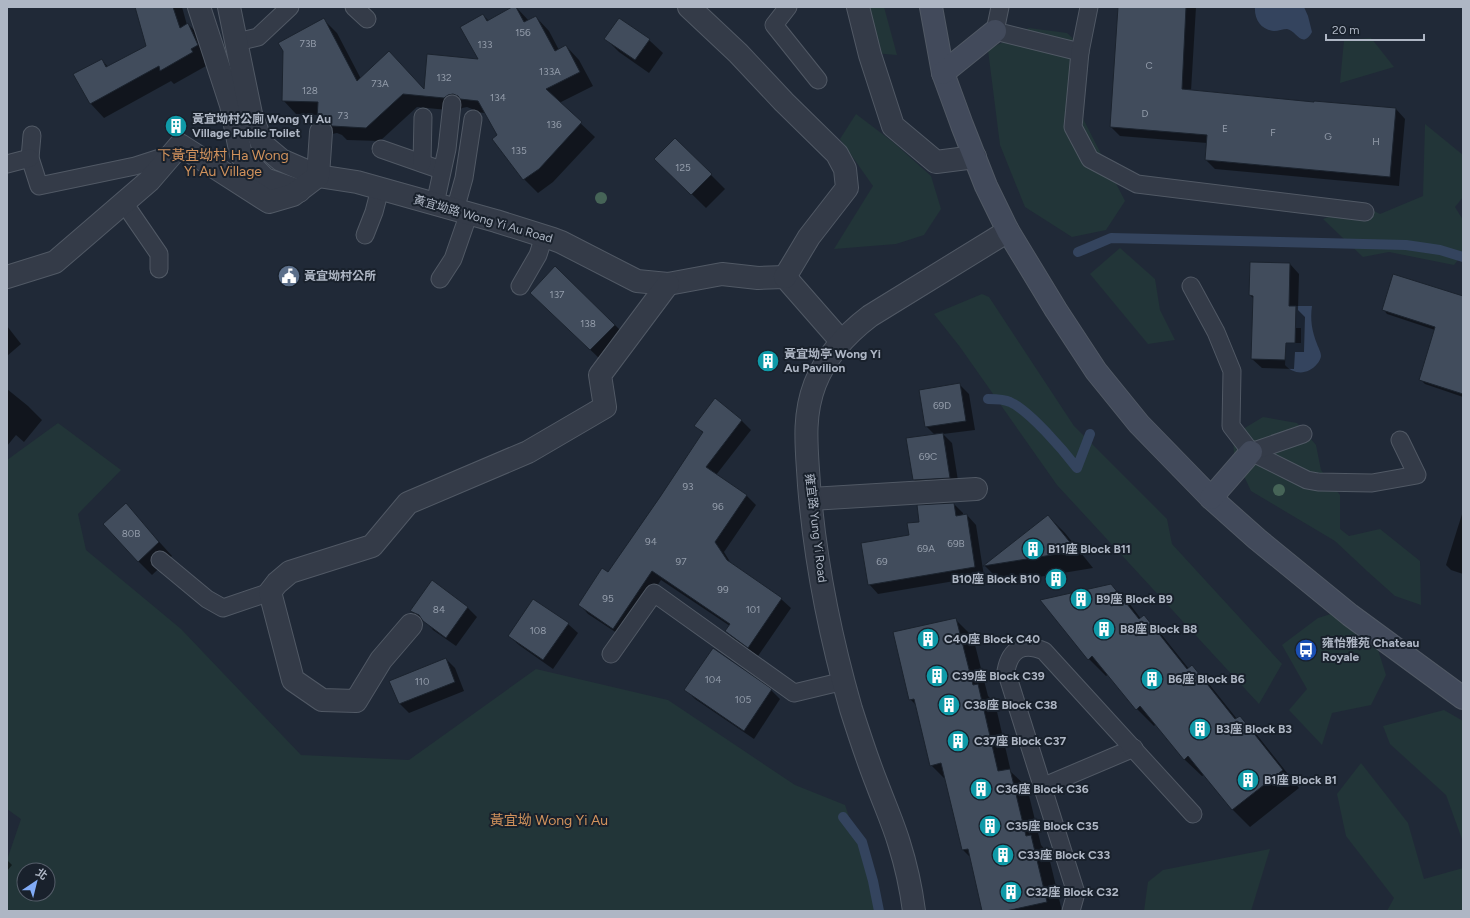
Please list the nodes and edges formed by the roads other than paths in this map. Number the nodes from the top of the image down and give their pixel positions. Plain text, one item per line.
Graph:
1 (200, 7) edge
2 (229, 7) edge
3 (290, 7) edge
4 (354, 7) edge
5 (689, 7) edge
6 (788, 7) edge
7 (858, 7) edge
8 (931, 7) edge
9 (1000, 7) edge
10 (1089, 7) edge
11 (367, 19) dead end
12 (995, 31) junction
13 (237, 42) junction
14 (1080, 52) junction
15 (943, 73) junction
16 (818, 80) dead end
17 (452, 104) dead end
18 (423, 117) dead end
19 (473, 119) dead end
20 (321, 132) dead end
21 (32, 135) dead end
22 (381, 149) dead end
23 (172, 154) junction
24 (975, 157) junction
25 (30, 158) junction
26 (422, 163) junction
27 (7, 164) edge
28 (441, 170) junction
29 (318, 176) junction
30 (380, 189) junction
31 (299, 191) junction
32 (124, 203) junction
33 (434, 204) junction
34 (462, 211) junction
35 (1365, 212) dead end
36 (1008, 231) junction
37 (365, 235) dead end
38 (544, 236) junction
39 (159, 270) dead end
40 (7, 277) edge
41 (785, 277) junction
42 (440, 279) dead end
43 (668, 284) junction
44 (520, 286) dead end
45 (1191, 286) dead end
46 (841, 341) junction
47 (1303, 434) dead end
48 (1400, 440) dead end
49 (1251, 452) junction
50 (976, 489) dead end
51 (1211, 498) junction
52 (811, 499) junction
53 (160, 560) dead end
54 (270, 592) junction
55 (411, 626) dead end
56 (611, 654) dead end
57 (844, 681) junction
58 (1463, 698) edge
59 (1134, 748) junction
60 (1042, 787) junction
61 (1193, 814) dead end
62 (914, 911) edge
63 (1070, 911) edge

1 - 31 street
2 - 13 street, 黃宜坳路 Wong Yi Au Road
3 - 13 lane
4 - 11 lane
5 - 41 street
6 - 16 lane
7 - 24 street
8 - 15 main road
9 - 12 lane
10 - 14 lane
12 - 14 lane
12 - 15 main road
13 - 29 street, 黃宜坳路 Wong Yi Au Road
14 - 35 lane
15 - 24 main road
17 - 28 lane
18 - 26 lane
19 - 34 lane
20 - 29 street
21 - 25 lane
22 - 26 lane
23 - 25 lane
23 - 31 street
23 - 32 street
24 - 36 main road
25 - 27 lane
26 - 28 lane
28 - 33 lane
29 - 30 street, 黃宜坳路 Wong Yi Au Road
29 - 31 street
30 - 33 street, 黃宜坳路 Wong Yi Au Road
30 - 37 lane
32 - 39 lane
32 - 40 street
33 - 34 street, 黃宜坳路 Wong Yi Au Road
34 - 38 street, 黃宜坳路 Wong Yi Au Road
34 - 42 lane
36 - 46 street, 雍宜路 Yung Yi Road
36 - 51 main road
38 - 43 street, 黃宜坳路 Wong Yi Au Road
38 - 44 lane
41 - 43 street, 黃宜坳路 Wong Yi Au Road
41 - 46 street
43 - 54 street
45 - 49 lane
46 - 52 street, 雍宜路 Yung Yi Road
47 - 49 lane
48 - 49 lane
49 - 51 main road
50 - 52 street
51 - 58 main road
52 - 57 street, 雍宜路 Yung Yi Road
53 - 54 lane
54 - 55 street
56 - 57 lane
57 - 62 street, 雍宜路 Yung Yi Road
59 - 60 lane
59 - 60 lane
59 - 61 lane
60 - 63 lane

